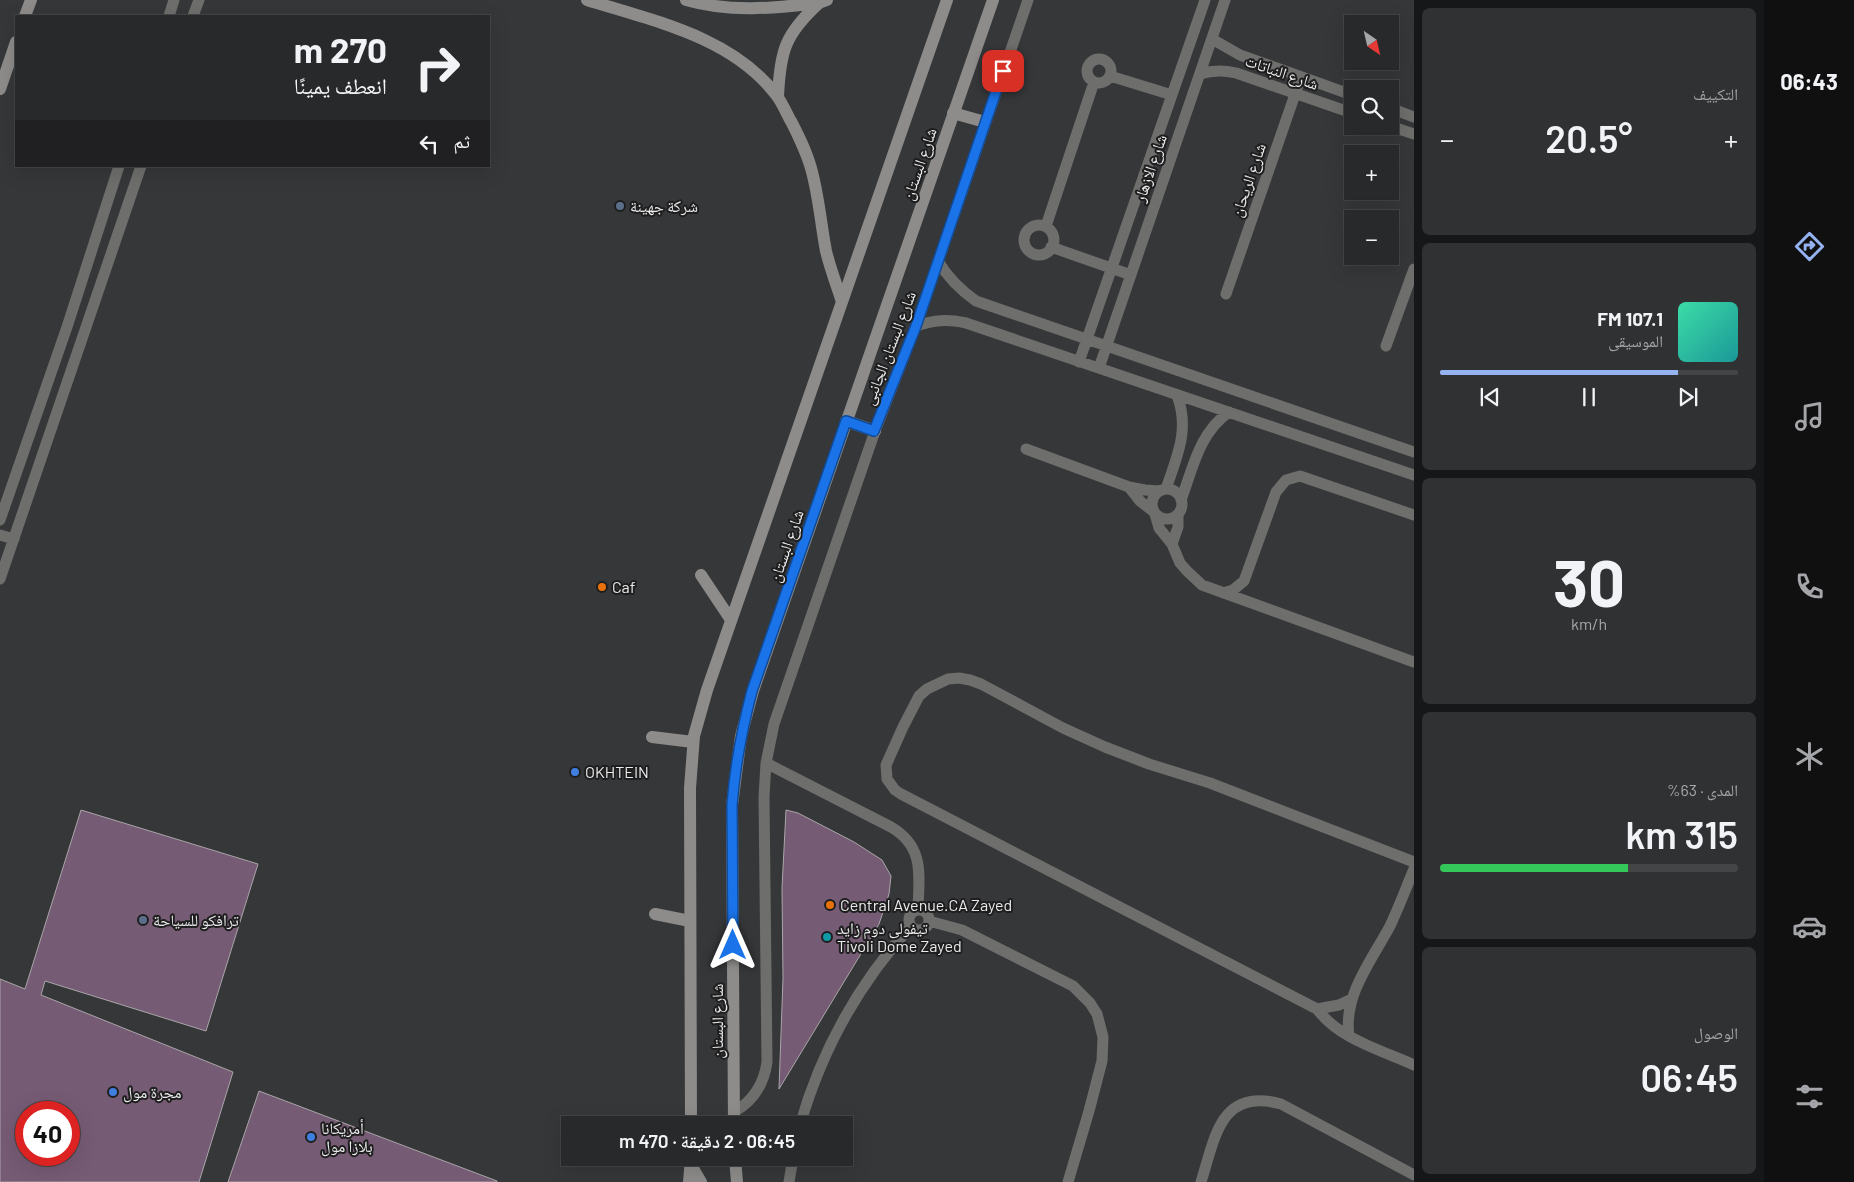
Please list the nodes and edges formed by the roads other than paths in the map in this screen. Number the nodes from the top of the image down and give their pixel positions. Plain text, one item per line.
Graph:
1 (31, 0) edge
2 (174, 0) edge
3 (199, 0) edge
4 (587, 0) edge
5 (686, 0) edge
6 (947, 0) edge
7 (993, 0) edge
8 (1028, 0) edge
9 (1205, 0) edge
10 (1225, 0) edge
11 (823, 1) edge
12 (25, 15) edge
13 (169, 15) edge
14 (193, 15) edge
15 (1212, 39) junction
16 (15, 45) edge
17 (1200, 74) junction
18 (1110, 76) junction
19 (1301, 77) junction
20 (1094, 82) junction
21 (0, 89) edge
22 (1344, 92) edge
23 (1295, 93) junction
24 (1172, 95) junction
25 (778, 96) junction
26 (1344, 110) edge
27 (1399, 111) edge
28 (953, 113) junction
29 (1414, 116) edge
30 (985, 122) junction
31 (1399, 129) edge
32 (1414, 134) edge
33 (119, 167) edge
34 (141, 167) edge
35 (1046, 226) junction
36 (1051, 248) junction
37 (938, 261) junction
38 (1112, 268) junction
39 (1414, 270) edge
40 (1131, 275) junction
41 (1226, 294) dead end
42 (75, 301) junction
43 (842, 302) junction
44 (94, 308) junction
45 (916, 326) junction
46 (66, 327) junction
47 (85, 334) junction
48 (1087, 340) junction
49 (1106, 346) junction
50 (1386, 346) dead end
51 (1079, 362) junction
52 (1099, 368) junction
53 (1177, 395) junction
54 (1229, 412) junction
55 (846, 421) junction
56 (874, 431) junction
57 (1026, 449) dead end
58 (1414, 452) edge
59 (1414, 475) edge
60 (1129, 488) junction
61 (1163, 490) junction
62 (1181, 500) junction
63 (6, 505) junction
64 (23, 512) junction
65 (1154, 513) junction
66 (1178, 514) junction
67 (1414, 515) edge
68 (0, 520) edge
69 (0, 535) edge
70 (14, 539) junction
71 (1172, 544) junction
72 (701, 575) dead end
73 (0, 579) edge
74 (1244, 580) junction
75 (1223, 593) junction
76 (1255, 604) junction
77 (731, 620) junction
78 (1414, 662) edge
79 (652, 737) dead end
80 (693, 742) junction
81 (766, 763) junction
82 (1414, 862) edge
83 (1414, 869) edge
84 (918, 909) junction
85 (655, 914) dead end
86 (690, 921) junction
87 (930, 921) junction
88 (911, 926) junction
89 (1352, 999) junction
90 (1318, 1009) junction
91 (1350, 1036) junction
92 (1414, 1065) edge
93 (734, 1112) junction
94 (691, 1116) edge
95 (734, 1116) edge
96 (803, 1116) edge
97 (691, 1166) edge
98 (693, 1166) edge
99 (736, 1166) edge
100 (792, 1166) edge
101 (1414, 1175) edge
102 (736, 1181) edge
103 (689, 1182) edge
104 (701, 1182) edge
105 (789, 1182) edge
106 (1068, 1182) edge
107 (1201, 1182) edge

1 - 12 street
2 - 13 street
3 - 14 street
4 - 25 street
5 - 11 street
6 - 43 street, شارع البستان
7 - 28 street, شارع البستان
8 - 30 street, شارع البستان الجانبى
9 - 24 street, شارع الازهار
10 - 15 street, شارع الازهار
11 - 25 street
15 - 17 street, شارع الازهار
15 - 19 street, شارع النباتات
16 - 21 street
17 - 23 street, شارع النباتات
17 - 40 street, شارع الازهار
18 - 20 street
18 - 20 street
18 - 24 street
19 - 22 street, شارع النباتات
19 - 23 street, شارع الريحان
20 - 35 street
23 - 26 street, شارع النباتات
23 - 41 street, شارع الريحان
24 - 38 street, شارع الازهار
25 - 43 street
27 - 29 street
28 - 30 street
28 - 55 street, شارع البستان
30 - 37 street, شارع البستان الجانبى
31 - 32 street
33 - 42 street
34 - 44 street
35 - 36 street
35 - 36 street
36 - 38 street
37 - 45 street, شارع البستان الجانبى
37 - 48 street
38 - 40 street
38 - 48 street, شارع الازهار
39 - 50 street
40 - 49 street, شارع الازهار
42 - 44 street
42 - 46 street
43 - 77 street, شارع البستان
44 - 47 street
45 - 51 street
45 - 56 street, شارع البستان الجانبى
46 - 47 street
46 - 63 street
47 - 64 street
48 - 49 street
48 - 51 street, شارع الازهار
49 - 52 street, شارع الازهار
49 - 58 street
51 - 52 street
52 - 53 street
53 - 54 street
53 - 61 street
54 - 59 street
54 - 62 street
55 - 56 street
55 - 93 street, شارع البستان
56 - 81 street, شارع البستان الجانبى
57 - 60 street
60 - 61 street
60 - 65 street
61 - 62 street
61 - 65 street
62 - 66 street
63 - 64 street
63 - 68 street
64 - 70 street
65 - 66 street
65 - 71 street
66 - 71 street
67 - 74 street
69 - 70 street
70 - 73 street
71 - 75 street
72 - 77 street
74 - 75 street
74 - 76 street
75 - 76 street
76 - 78 street
77 - 80 street, شارع البستان
79 - 80 street
80 - 86 street, شارع البستان
81 - 84 street
81 - 93 street, شارع البستان الجانبى
82 - 90 street
83 - 89 street
84 - 87 street
84 - 88 street
85 - 86 street
86 - 94 street, شارع البستان
87 - 88 street
87 - 106 street
88 - 96 street
89 - 90 street
89 - 91 street
90 - 91 street
91 - 92 street
93 - 95 street, شارع البستان
97 - 103 street
98 - 104 street
99 - 102 street
100 - 105 street
101 - 107 street

